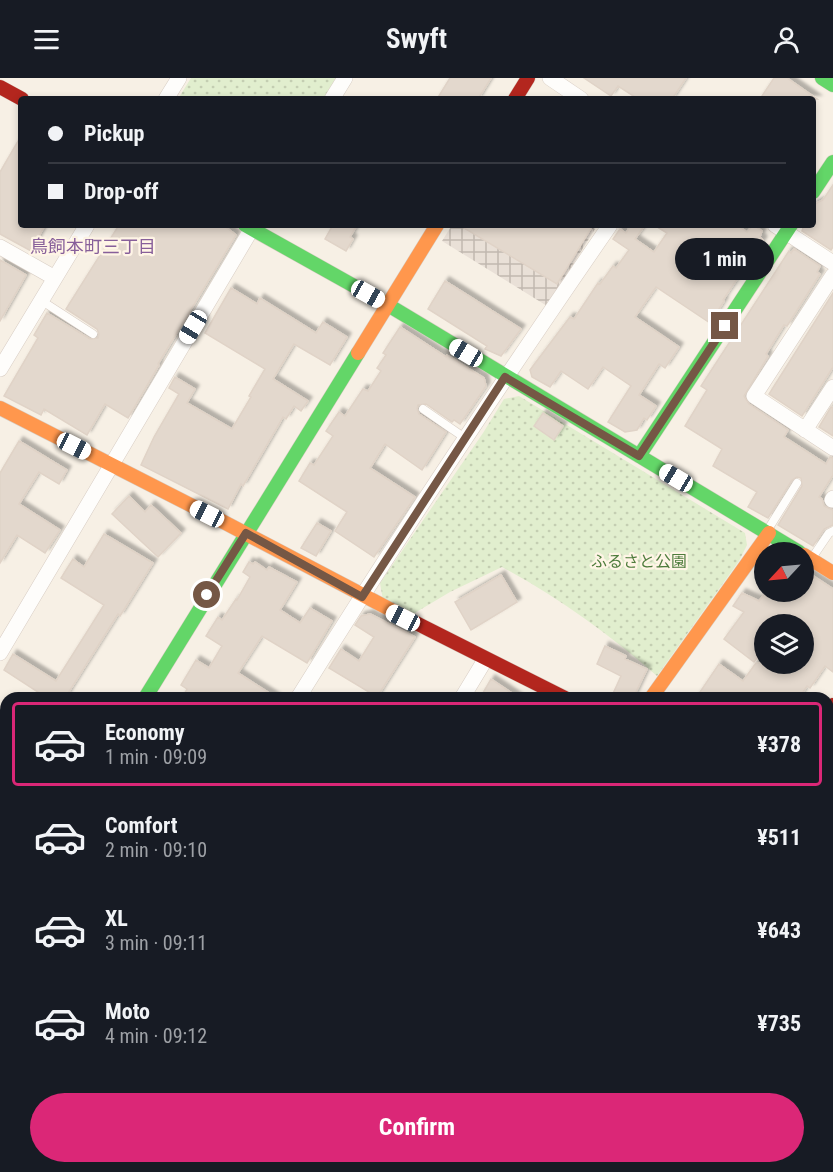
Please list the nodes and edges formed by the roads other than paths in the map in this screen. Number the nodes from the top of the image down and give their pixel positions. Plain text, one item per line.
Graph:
1 (179, 78) edge
2 (345, 78) edge
3 (528, 78) edge
4 (550, 78) edge
5 (0, 87) edge
6 (168, 96) edge
7 (334, 96) edge
8 (517, 96) edge
9 (577, 96) edge
10 (18, 97) edge
11 (833, 162) edge
12 (816, 188) edge
13 (85, 228) edge
14 (249, 228) edge
15 (253, 228) edge
16 (435, 228) edge
17 (608, 228) edge
18 (783, 228) edge
19 (785, 228) edge
20 (0, 247) edge
21 (833, 263) edge
22 (833, 275) edge
23 (56, 278) junction
24 (42, 300) junction
25 (388, 305) junction
26 (93, 334) dead end
27 (0, 369) edge
28 (505, 377) junction
29 (833, 387) edge
30 (0, 408) edge
31 (423, 409) dead end
32 (805, 430) junction
33 (465, 438) junction
34 (833, 448) edge
35 (639, 456) junction
36 (111, 465) junction
37 (796, 483) dead end
38 (833, 531) edge
39 (246, 533) junction
40 (767, 533) junction
41 (782, 542) edge
42 (814, 547) edge
43 (814, 561) edge
44 (833, 573) edge
45 (362, 597) junction
46 (0, 653) edge
47 (485, 660) junction
48 (149, 692) edge
49 (302, 692) edge
50 (466, 692) edge
51 (552, 692) edge
52 (655, 692) edge

1 - 6 street
2 - 7 street
3 - 8 street
4 - 9 street
5 - 10 street
11 - 12 street
13 - 23 street
14 - 36 street
15 - 25 street
16 - 25 street
17 - 28 street
18 - 35 street
19 - 21 street
20 - 23 street
22 - 32 street
23 - 24 street
24 - 26 lane
24 - 27 street
25 - 28 street
25 - 39 street
28 - 33 street
28 - 35 street
29 - 32 street
30 - 36 street
31 - 33 lane
32 - 34 street
33 - 45 street
35 - 40 street
36 - 39 street
36 - 46 street
37 - 40 lane
38 - 42 lane
39 - 45 street
39 - 48 street
40 - 41 street
40 - 52 street
43 - 44 street
45 - 47 street
45 - 49 street
47 - 50 street
47 - 51 street

